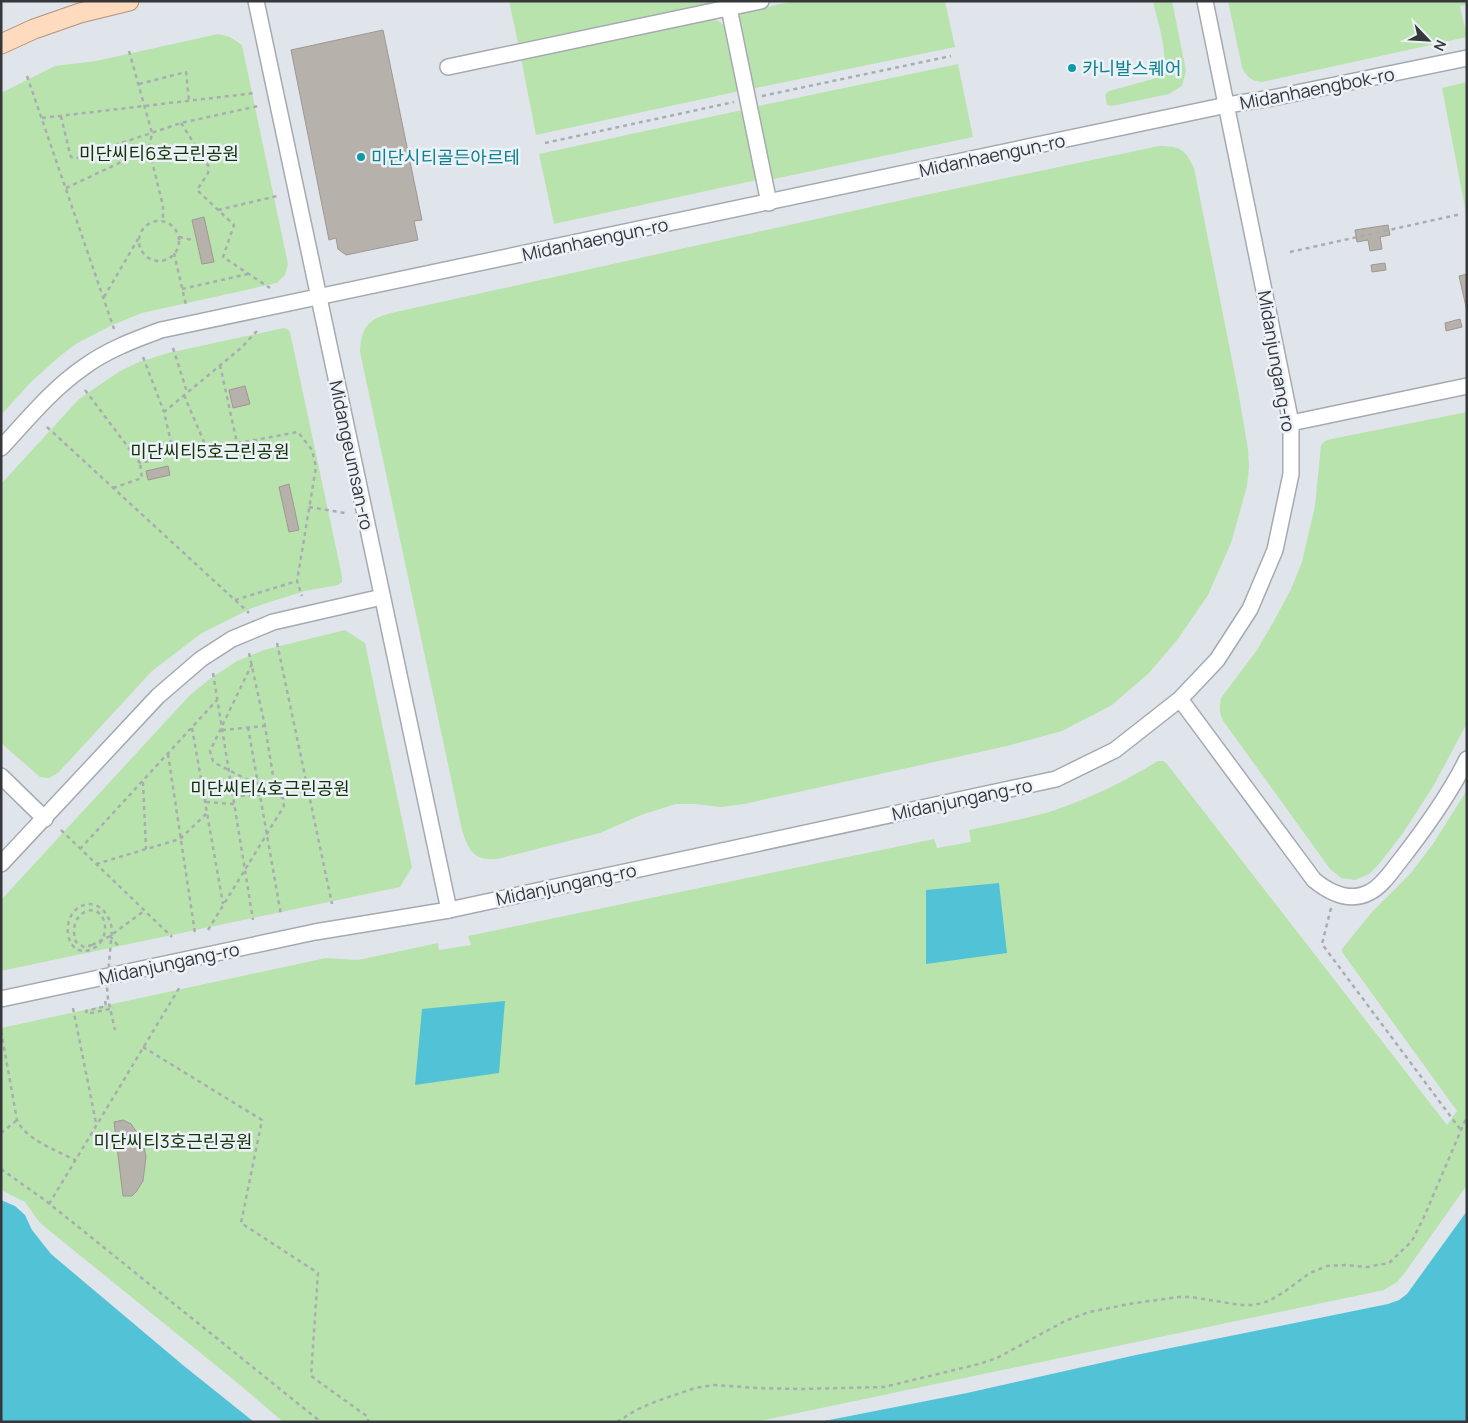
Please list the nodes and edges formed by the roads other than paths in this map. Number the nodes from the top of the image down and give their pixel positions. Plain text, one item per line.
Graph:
1 (129, 1) edge
2 (256, 1) edge
3 (761, 1) edge
4 (1205, 1) edge
5 (729, 8) junction
6 (1, 44) edge
7 (1467, 58) edge
8 (448, 67) dead end
9 (1227, 105) junction
10 (769, 203) junction
11 (319, 298) junction
12 (1467, 386) edge
13 (1291, 423) junction
14 (1, 448) edge
15 (382, 597) junction
16 (1180, 699) junction
17 (1467, 759) edge
18 (1, 776) edge
19 (45, 819) junction
20 (1, 864) edge
21 (449, 910) junction
22 (1, 999) edge

1 - 6 main road
2 - 11 street, Midangeumsan-ro
3 - 5 street
4 - 9 street, Midanjungang-ro
5 - 8 street
5 - 10 street
7 - 9 street, Midanhaengbok-ro
9 - 10 street, Midanhaengun-ro
9 - 13 street, Midanjungang-ro
10 - 11 street, Midanhaengun-ro
11 - 14 street, Midanhaengun-ro
11 - 15 street, Midangeumsan-ro
12 - 13 street
13 - 16 street, Midanjungang-ro
15 - 19 street
15 - 21 street, Midangeumsan-ro
16 - 17 street
16 - 21 street, Midanjungang-ro
18 - 19 street
19 - 20 street
21 - 22 street, Midanjungang-ro

